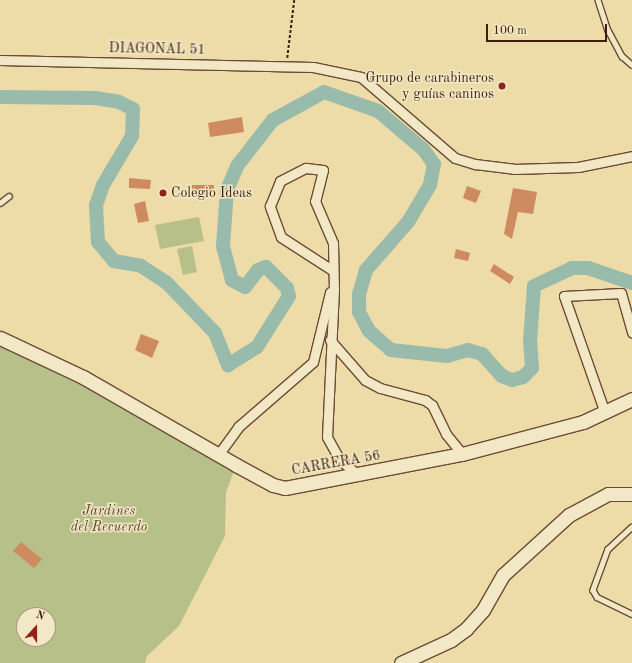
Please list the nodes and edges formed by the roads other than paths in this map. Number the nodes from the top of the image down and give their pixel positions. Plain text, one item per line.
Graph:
1 (598, 0) edge
2 (0, 60) edge
3 (632, 65) edge
4 (632, 156) edge
5 (9, 196) dead end
6 (0, 203) edge
7 (332, 270) junction
8 (334, 289) junction
9 (632, 332) edge
10 (0, 338) edge
11 (330, 340) junction
12 (632, 399) edge
13 (605, 413) junction
14 (462, 454) junction
15 (218, 455) junction
16 (359, 476) junction
17 (632, 494) edge
18 (632, 527) edge
19 (632, 614) edge
20 (401, 663) edge

1 - 3 lane
2 - 4 street, DIAGONAL 51
5 - 6 lane
7 - 7 street
7 - 8 street
8 - 11 street
8 - 15 street
9 - 13 street
10 - 15 street, CARRERA 56
11 - 14 street
11 - 16 street
12 - 13 street, CARRERA 56
13 - 14 street, CARRERA 56
14 - 16 street, CARRERA 56
15 - 16 street, CARRERA 56
17 - 20 street
18 - 19 lane

